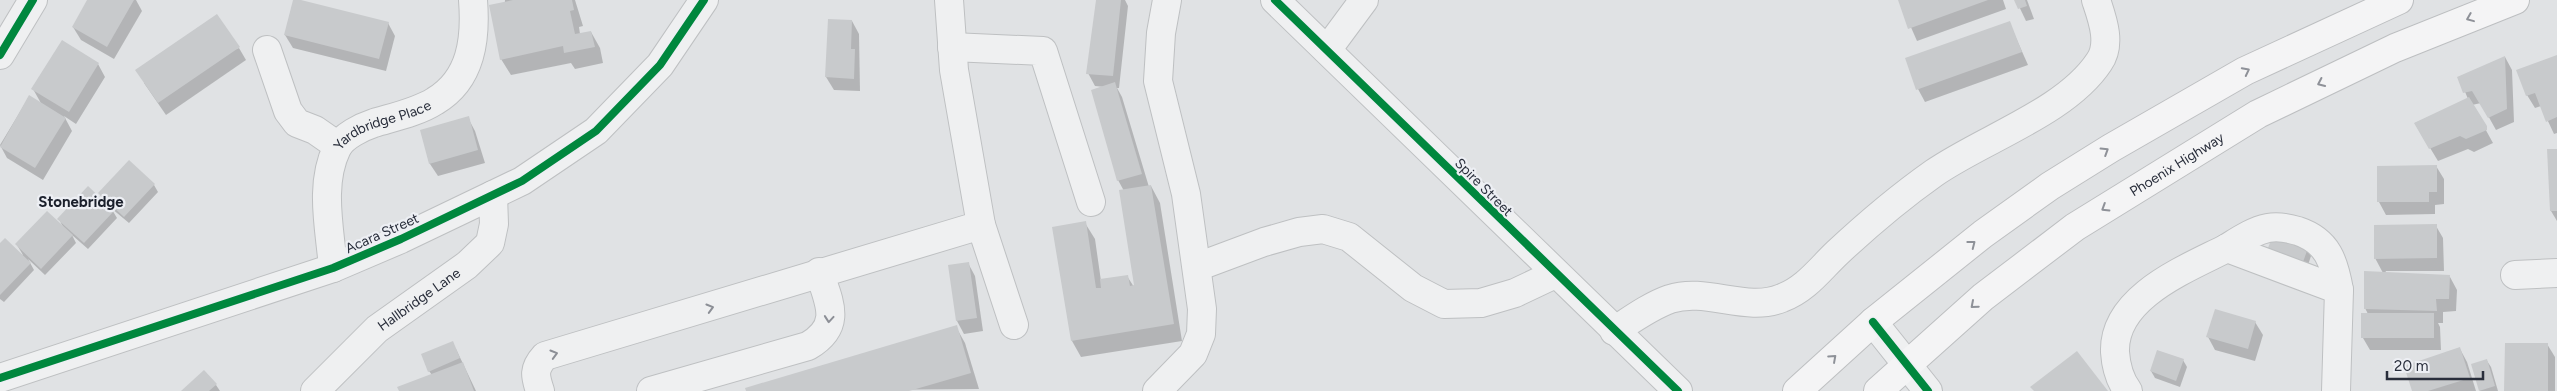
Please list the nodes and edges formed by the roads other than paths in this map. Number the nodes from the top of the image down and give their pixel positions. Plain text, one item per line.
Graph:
1 (33, 0) edge
2 (473, 0) edge
3 (704, 0) edge
4 (950, 0) edge
5 (1167, 0) edge
6 (1275, 0) edge
7 (1364, 0) edge
8 (2096, 0) edge
9 (2399, 0) edge
10 (2515, 0) edge
11 (952, 47) junction
12 (267, 50) dead end
13 (1327, 50) junction
14 (0, 55) edge
15 (338, 146) junction
16 (493, 195) junction
17 (1091, 202) dead end
18 (981, 226) junction
19 (2226, 248) junction
20 (1197, 267) junction
21 (333, 268) junction
22 (819, 272) junction
23 (2557, 273) edge
24 (1555, 274) junction
25 (2515, 275) dead end
26 (2340, 290) junction
27 (1873, 322) junction
28 (1014, 325) dead end
29 (1614, 331) junction
30 (1906, 363) junction
31 (0, 378) edge
32 (315, 391) edge
33 (540, 391) edge
34 (651, 391) edge
35 (1158, 391) edge
36 (1678, 391) edge
37 (1797, 391) edge
38 (1878, 391) edge
39 (1928, 391) edge
40 (2128, 391) edge
41 (2336, 391) edge

1 - 14 street
2 - 15 street, Yardbridge Place
3 - 16 street, Acara Street
4 - 11 street
5 - 20 street
6 - 13 street, Spire Street
7 - 13 street
8 - 29 street
27 -> 9 main road
10 -> 30 main road, Phoenix Highway
11 - 17 street
11 - 18 street
12 - 15 street
13 - 24 street, Spire Street
15 - 21 street, Yardbridge Place
16 - 21 street, Acara Street
16 - 32 street, Hallbridge Lane
18 - 22 street
18 - 28 street
19 - 26 street
19 - 26 street
19 - 40 street
20 - 24 street
20 - 35 street
21 - 31 street, Acara Street
33 -> 22 street
22 -> 34 street
23 - 25 street
24 - 29 street, Spire Street
26 - 41 street
27 - 30 street
37 -> 27 main road
29 - 36 street, Spire Street
30 - 38 main road, Phoenix Highway
30 - 39 street

